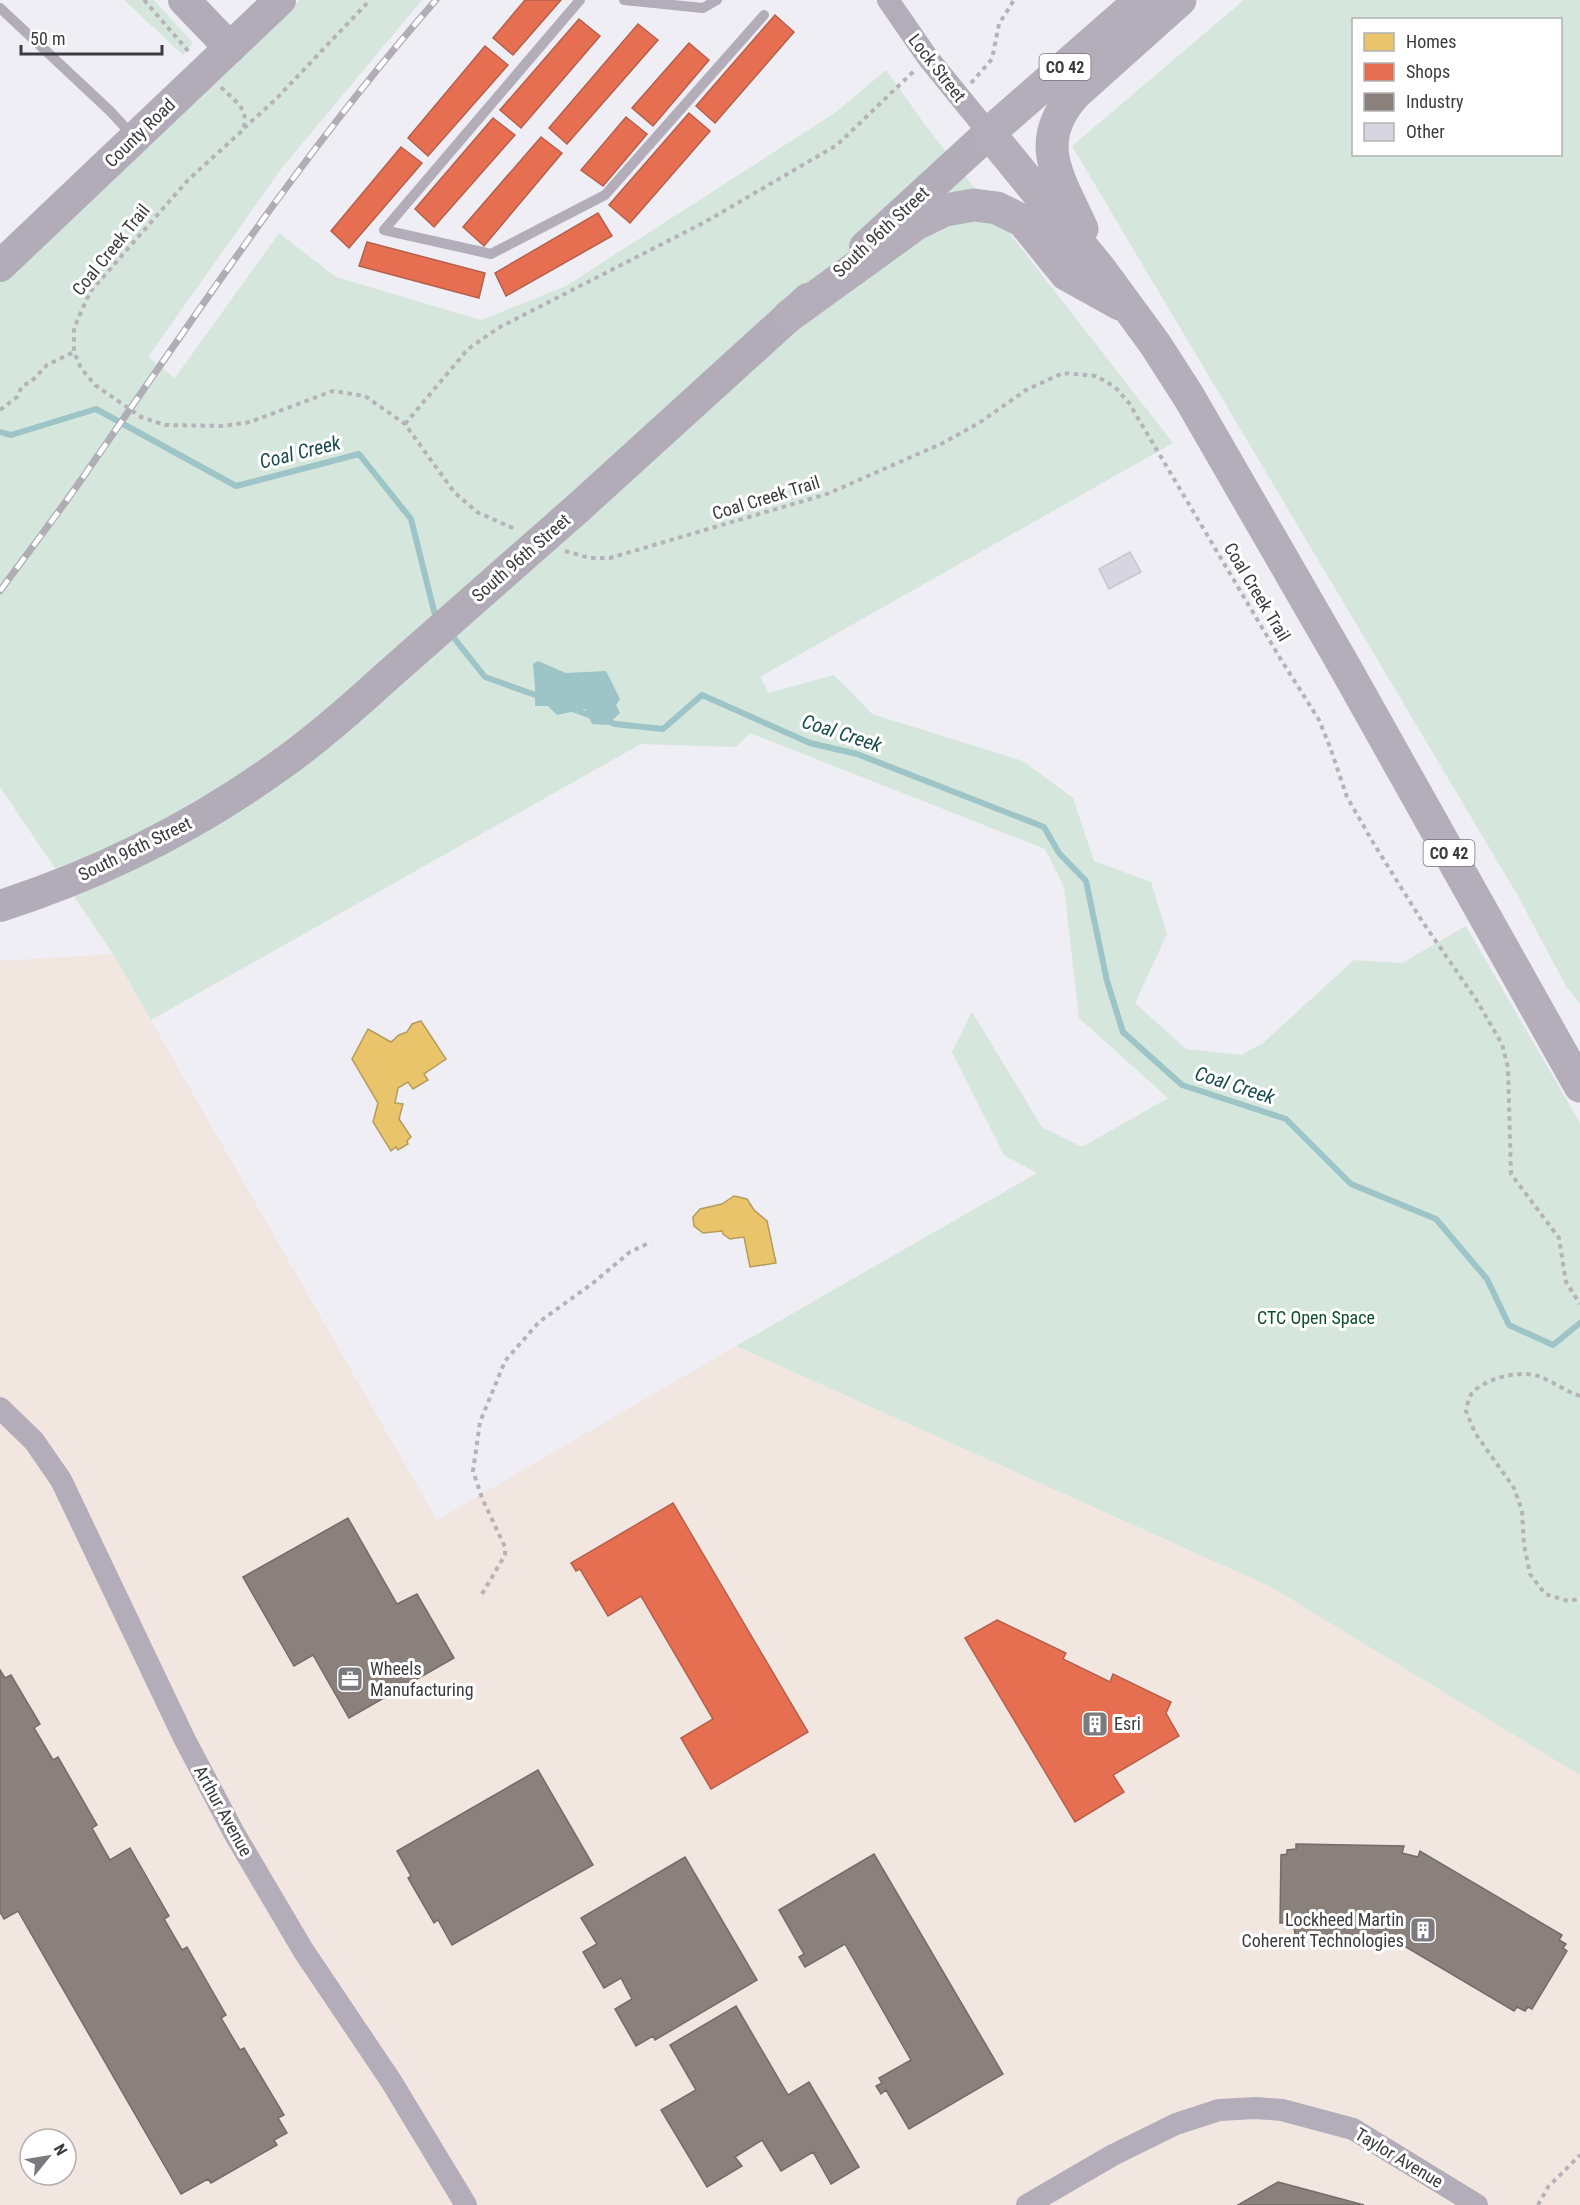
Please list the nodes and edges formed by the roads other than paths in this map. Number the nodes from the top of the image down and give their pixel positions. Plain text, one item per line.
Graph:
1 (184, 0) edge
2 (280, 0) edge
3 (579, 0) edge
4 (624, 0) edge
5 (717, 0) edge
6 (888, 0) edge
7 (1141, 0) edge
8 (1180, 0) edge
9 (0, 8) edge
10 (764, 15) dead end
11 (230, 48) junction
12 (989, 133) junction
13 (135, 138) junction
14 (0, 266) edge
15 (1100, 269) junction
16 (1130, 309) junction
17 (789, 316) junction
18 (0, 906) edge
19 (1580, 1086) edge
20 (0, 1408) edge
21 (466, 2205) edge
22 (1027, 2205) edge
23 (1477, 2205) edge

1 - 11 main road
2 - 11 main road, County Road
3 - 10 lane
4 - 5 lane
6 - 12 street, Lock Street
7 - 12 main road, CO 42
8 - 15 main road
9 - 13 lane
11 - 13 main road, County Road
12 - 15 main road, CO 42
12 - 17 main road, South 96th Street
13 - 14 main road, County Road
15 - 16 main road, CO 42
16 - 17 main road
16 - 19 main road, CO 42
17 - 18 main road, South 96th Street, bridge
20 - 21 street, Arthur Avenue
22 - 23 street, Taylor Avenue

